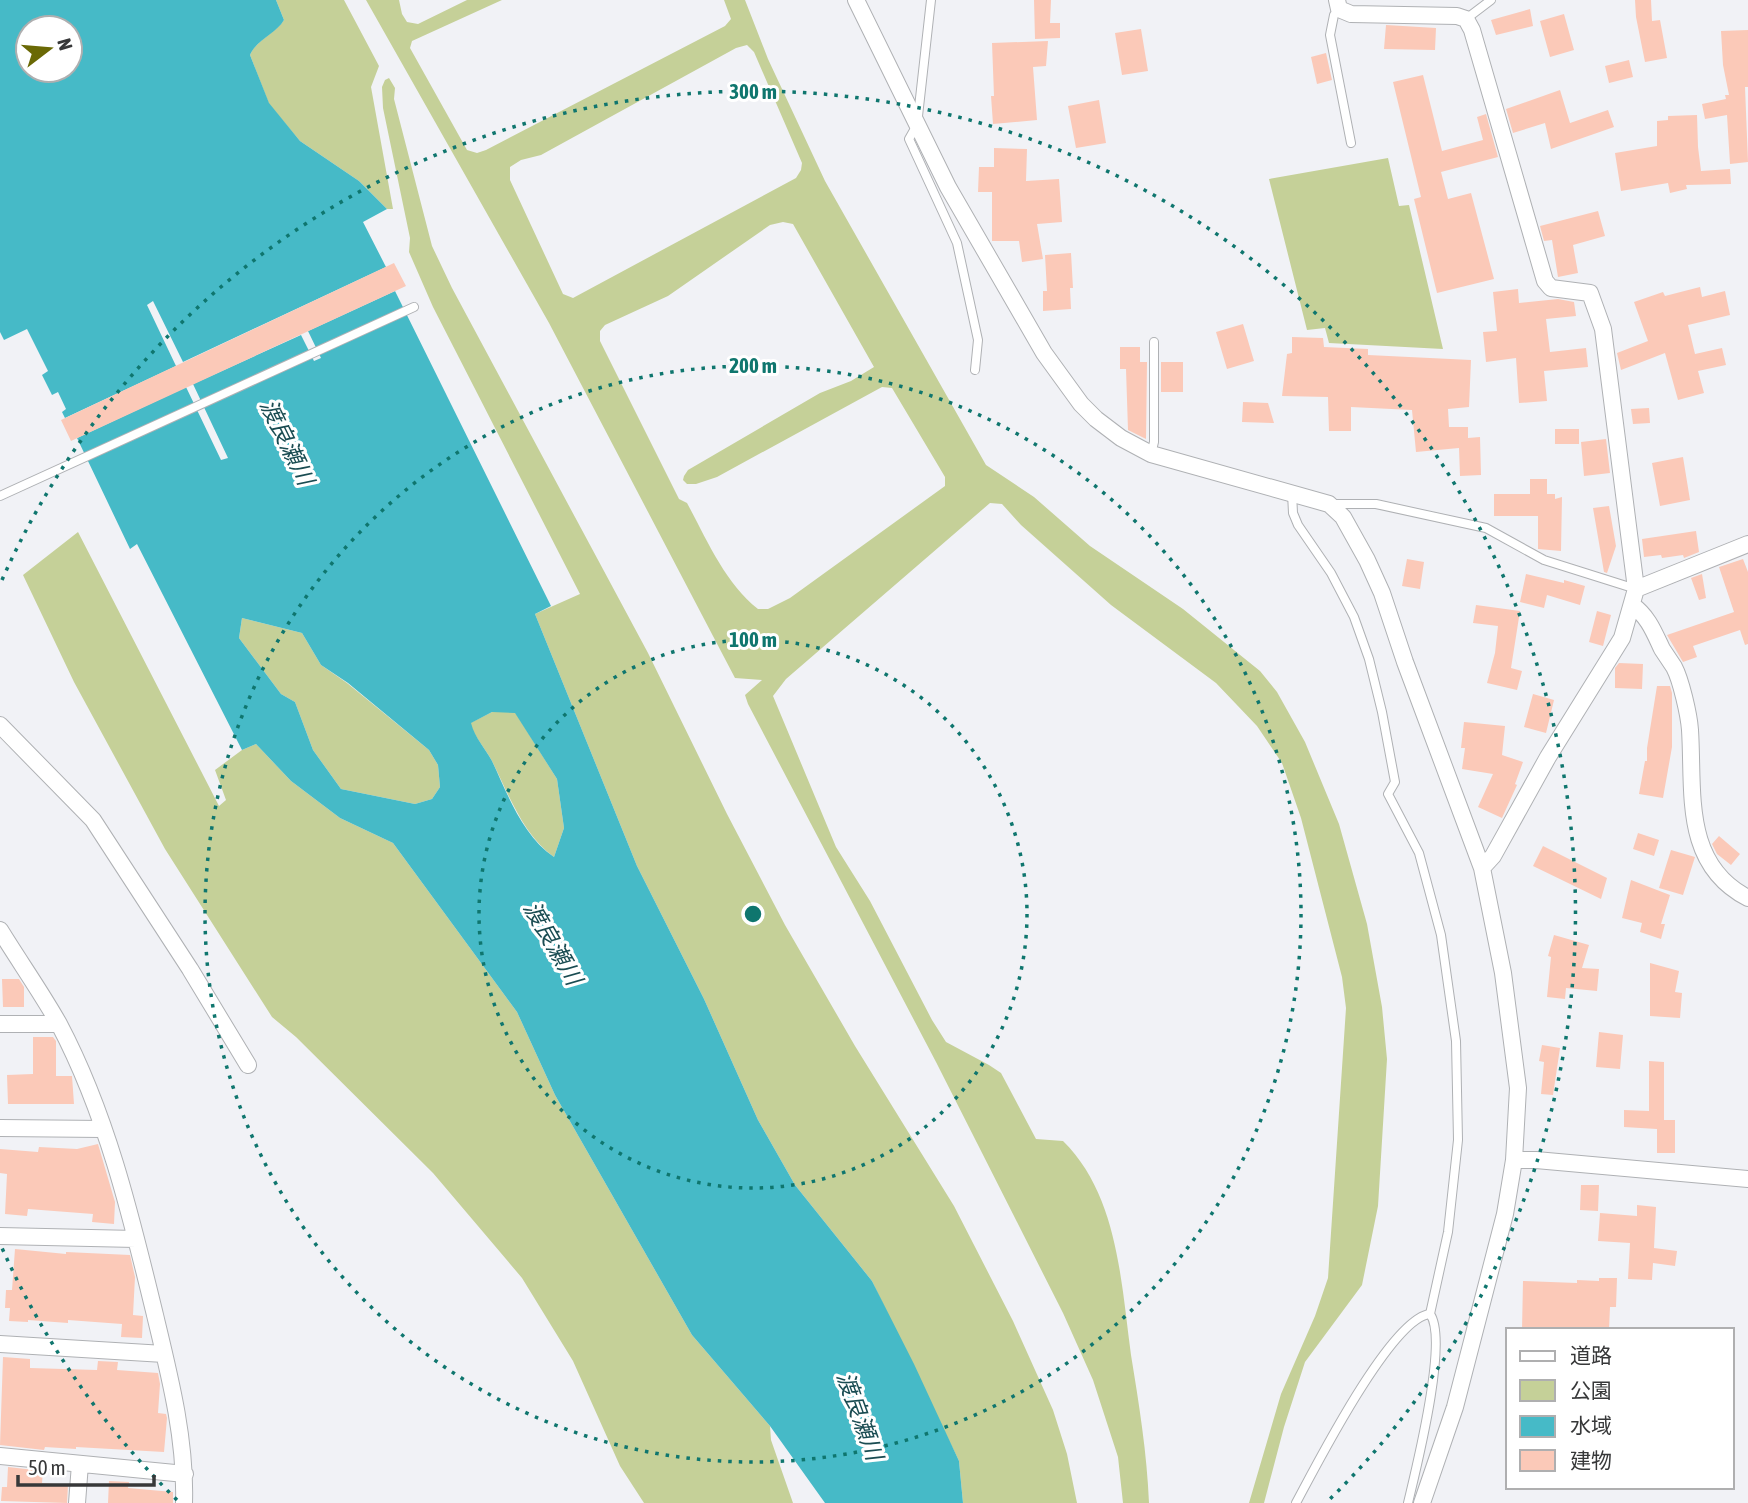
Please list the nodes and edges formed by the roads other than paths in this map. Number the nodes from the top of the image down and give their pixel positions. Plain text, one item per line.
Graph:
1 (856, 0) edge
2 (930, 0) edge
3 (1490, 0) edge
4 (1338, 5) edge
5 (1466, 19) junction
6 (917, 125) junction
7 (1351, 144) dead end
8 (414, 307) dead end
9 (1154, 342) dead end
10 (975, 370) dead end
11 (1152, 454) junction
12 (1292, 493) junction
13 (0, 496) edge
14 (1329, 504) junction
15 (1748, 544) edge
16 (1636, 589) junction
17 (1632, 606) junction
18 (0, 725) edge
19 (1482, 868) junction
20 (1748, 898) edge
21 (0, 930) edge
22 (0, 1024) edge
23 (58, 1024) junction
24 (248, 1065) dead end
25 (0, 1128) edge
26 (103, 1129) junction
27 (1514, 1160) junction
28 (1748, 1179) edge
29 (0, 1236) edge
30 (136, 1239) junction
31 (1430, 1314) junction
32 (0, 1344) edge
33 (164, 1354) junction
34 (0, 1456) edge
35 (80, 1464) junction
36 (185, 1474) junction
37 (77, 1503) edge
38 (184, 1503) edge
39 (1296, 1503) edge
40 (1408, 1503) edge
41 (1422, 1503) edge

1 - 6 street
2 - 6 lane
3 - 5 lane
4 - 5 street
4 - 7 lane
5 - 16 street
6 - 10 lane
6 - 11 street
8 - 13 lane
9 - 11 lane
11 - 12 street
12 - 14 street
12 - 31 lane
14 - 16 lane
14 - 19 street
15 - 16 street
16 - 17 street
17 - 19 street
17 - 20 street
18 - 24 street
19 - 27 street
21 - 23 street
22 - 23 street
23 - 26 street
25 - 26 street
26 - 30 street
27 - 28 street
27 - 41 street
29 - 30 street
30 - 33 street
31 - 39 lane
31 - 40 lane
32 - 33 street
33 - 36 street
34 - 35 street
35 - 36 street
35 - 37 street
36 - 38 street

